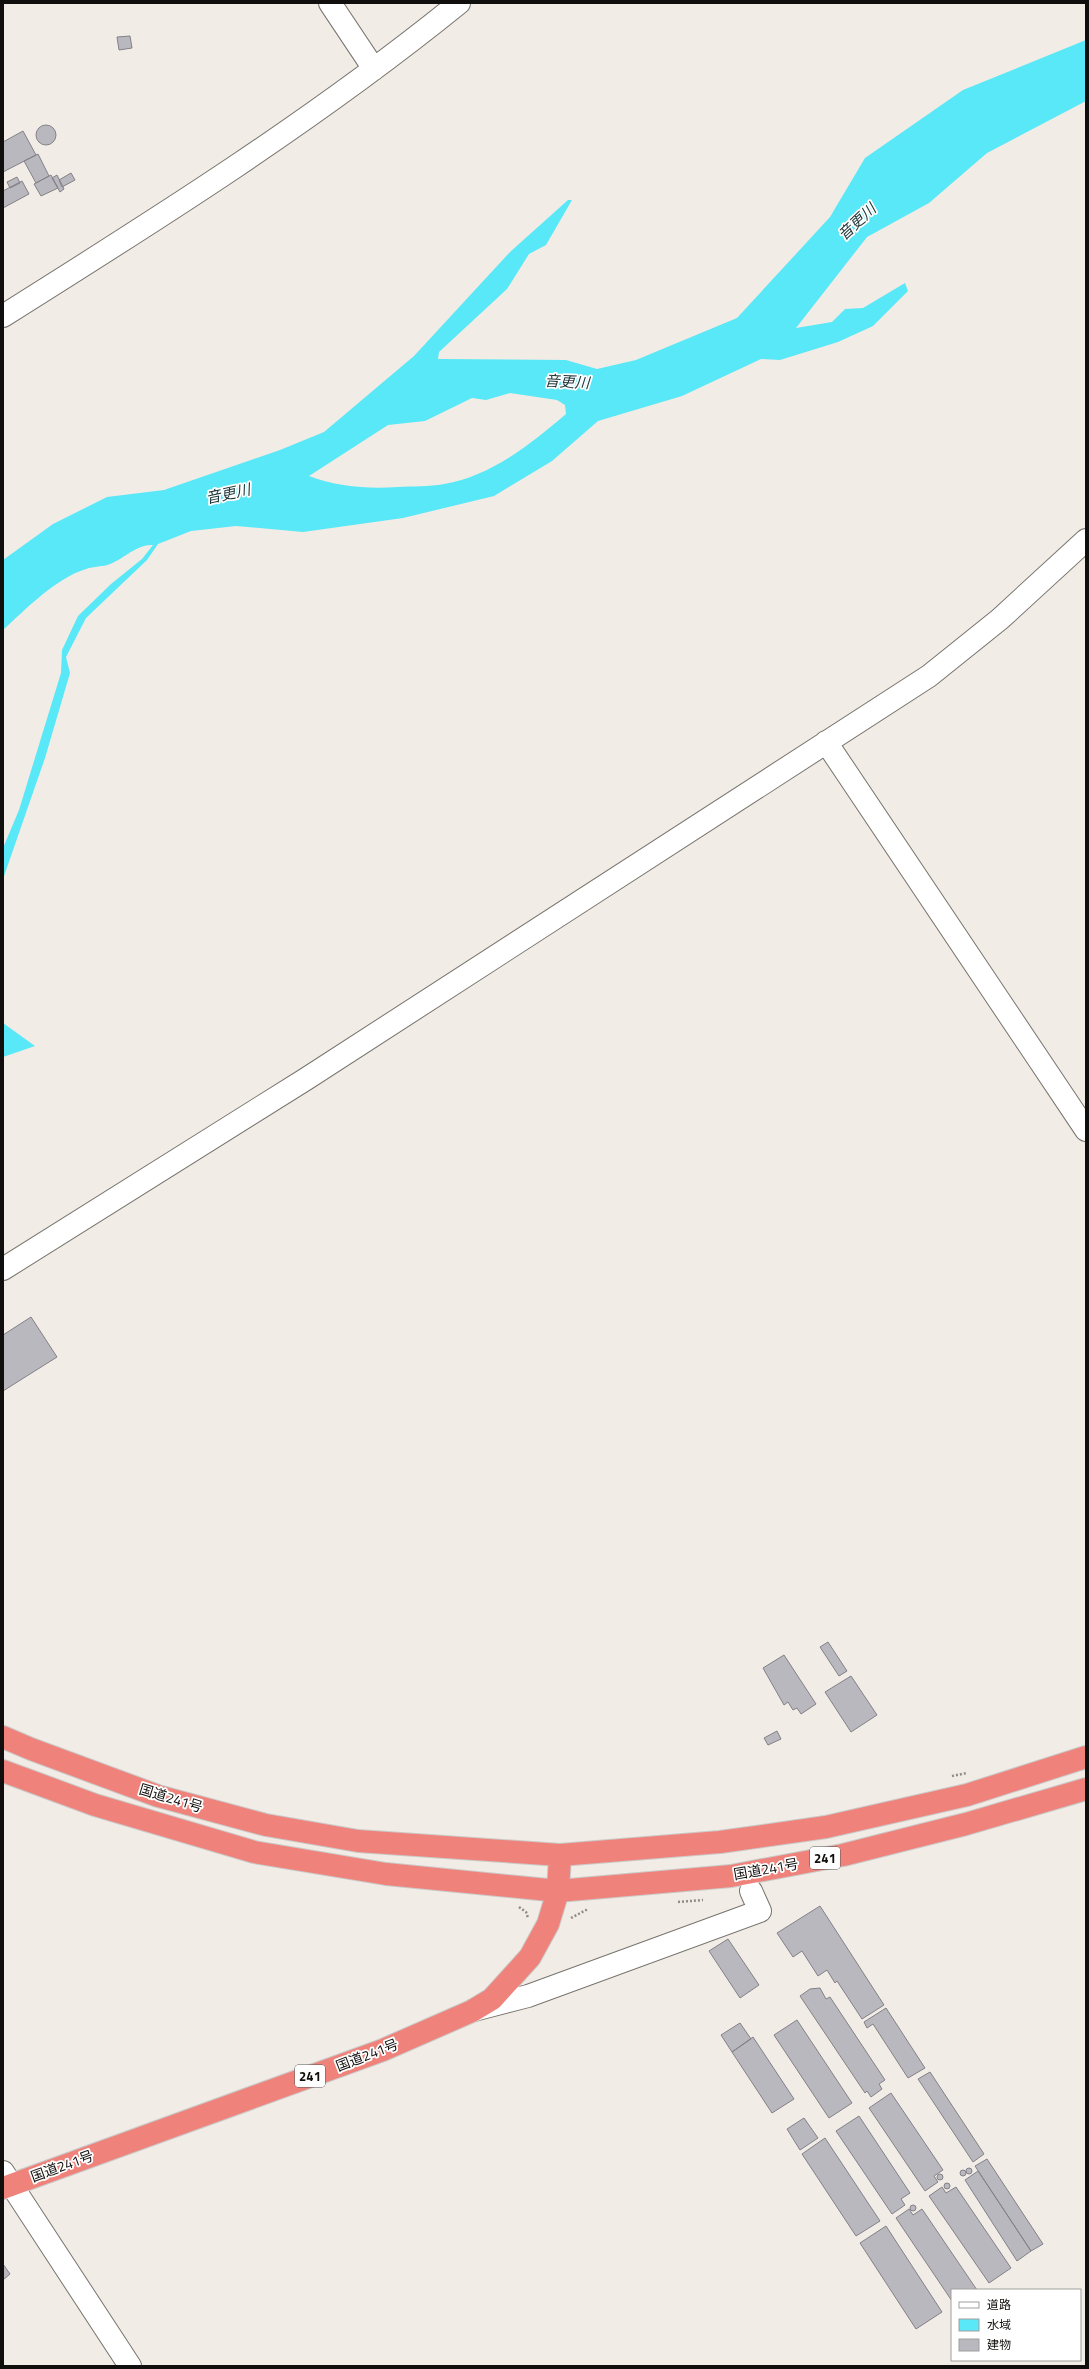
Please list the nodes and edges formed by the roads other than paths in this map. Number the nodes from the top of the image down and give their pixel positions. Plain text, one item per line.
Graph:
1 (330, 3) edge
2 (459, 3) edge
3 (374, 69) junction
4 (3, 316) edge
5 (1086, 540) edge
6 (826, 742) junction
7 (1086, 1130) edge
8 (3, 1268) edge
9 (3, 1737) edge
10 (1086, 1757) edge
11 (3, 1771) edge
12 (1086, 1789) edge
13 (560, 1854) junction
14 (558, 1890) junction
15 (751, 1891) dead end
16 (472, 2011) junction
17 (6, 2181) edge
18 (130, 2366) edge

1 - 3 street
2 - 3 street
3 - 4 street
5 - 6 street
6 - 7 street
6 - 8 street
9 - 13 highway, 国道241号 / 241
10 - 13 highway, 国道241号 / 241
11 - 14 highway, 国道241号 / 241
12 - 14 highway, 国道241号 / 241
13 - 14 highway, 国道241号 / 241
14 - 16 highway, 国道241号 / 241
15 - 16 street
16 - 17 highway, 国道241号 / 241
17 - 18 street

